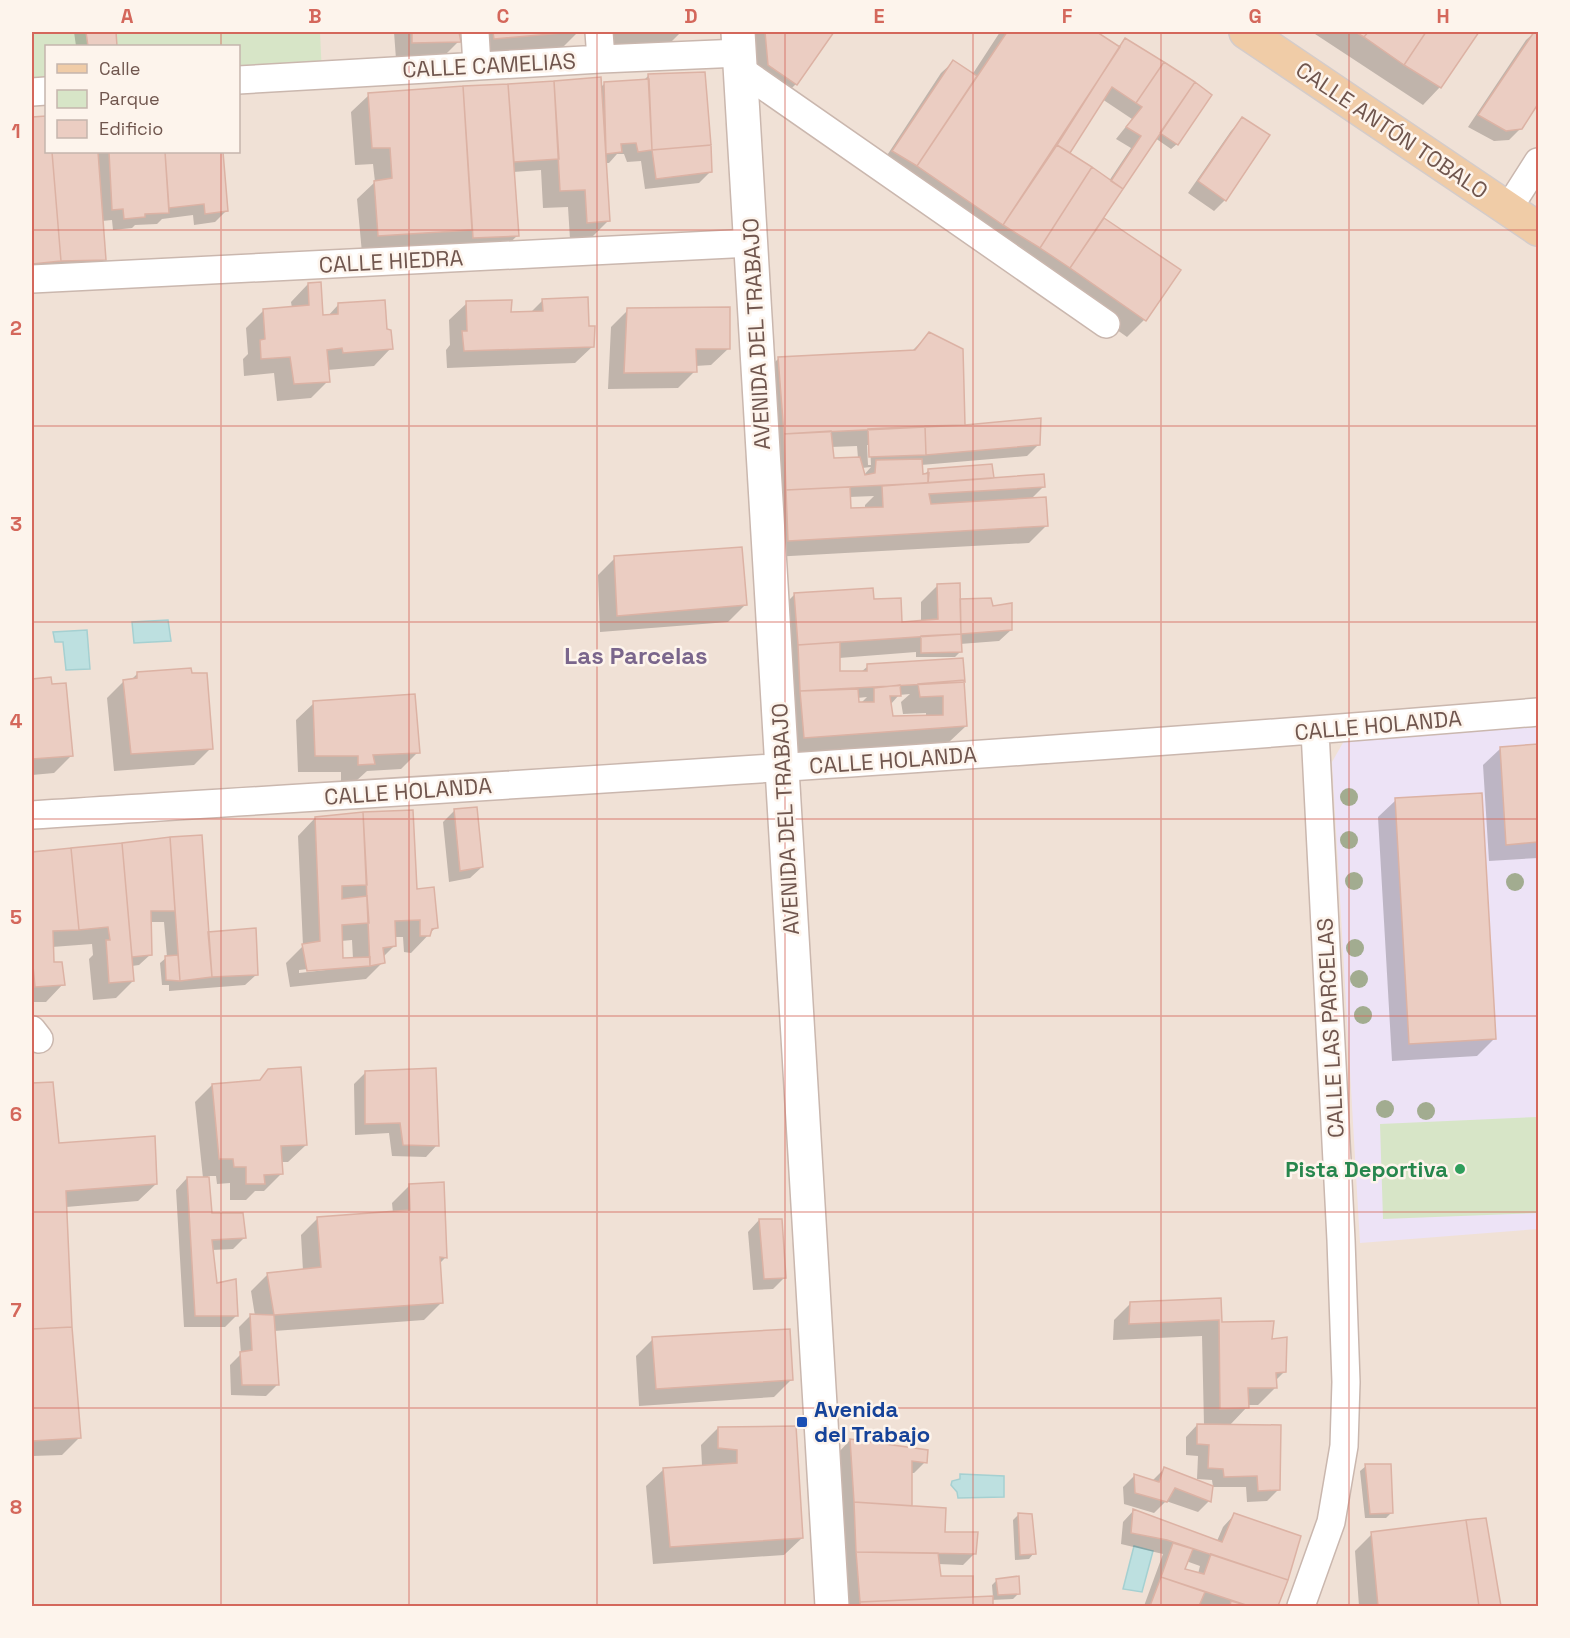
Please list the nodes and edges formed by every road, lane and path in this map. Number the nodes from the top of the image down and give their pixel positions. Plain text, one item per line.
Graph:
1 (475, 32) edge
2 (599, 32) edge
3 (1246, 32) edge
4 (740, 51) edge
5 (601, 59) junction
6 (477, 66) junction
7 (240, 80) edge
8 (1539, 162) edge
9 (1508, 209) junction
10 (1539, 229) edge
11 (751, 243) junction
12 (32, 279) edge
13 (1106, 324) dead end
14 (1539, 712) edge
15 (1316, 731) junction
16 (782, 767) junction
17 (32, 815) edge
18 (831, 1606) edge
19 (1301, 1606) edge

1 - 6 street
2 - 5 street
3 - 9 main road, CALLE ANTÓN TOBALO
4 - 5 street, CALLE CAMELIAS
4 - 11 street, AVENIDA DEL TRABAJO
4 - 13 street
5 - 6 street, CALLE CAMELIAS
6 - 7 street, CALLE CAMELIAS
8 - 9 street
9 - 10 main road, CALLE ANTÓN TOBALO
11 - 12 street, CALLE HIEDRA
11 - 16 street, AVENIDA DEL TRABAJO
14 - 15 street, CALLE HOLANDA
15 - 16 street, CALLE HOLANDA
15 - 19 street, CALLE LAS PARCELAS
16 - 17 street, CALLE HOLANDA
16 - 18 street, AVENIDA DEL TRABAJO

